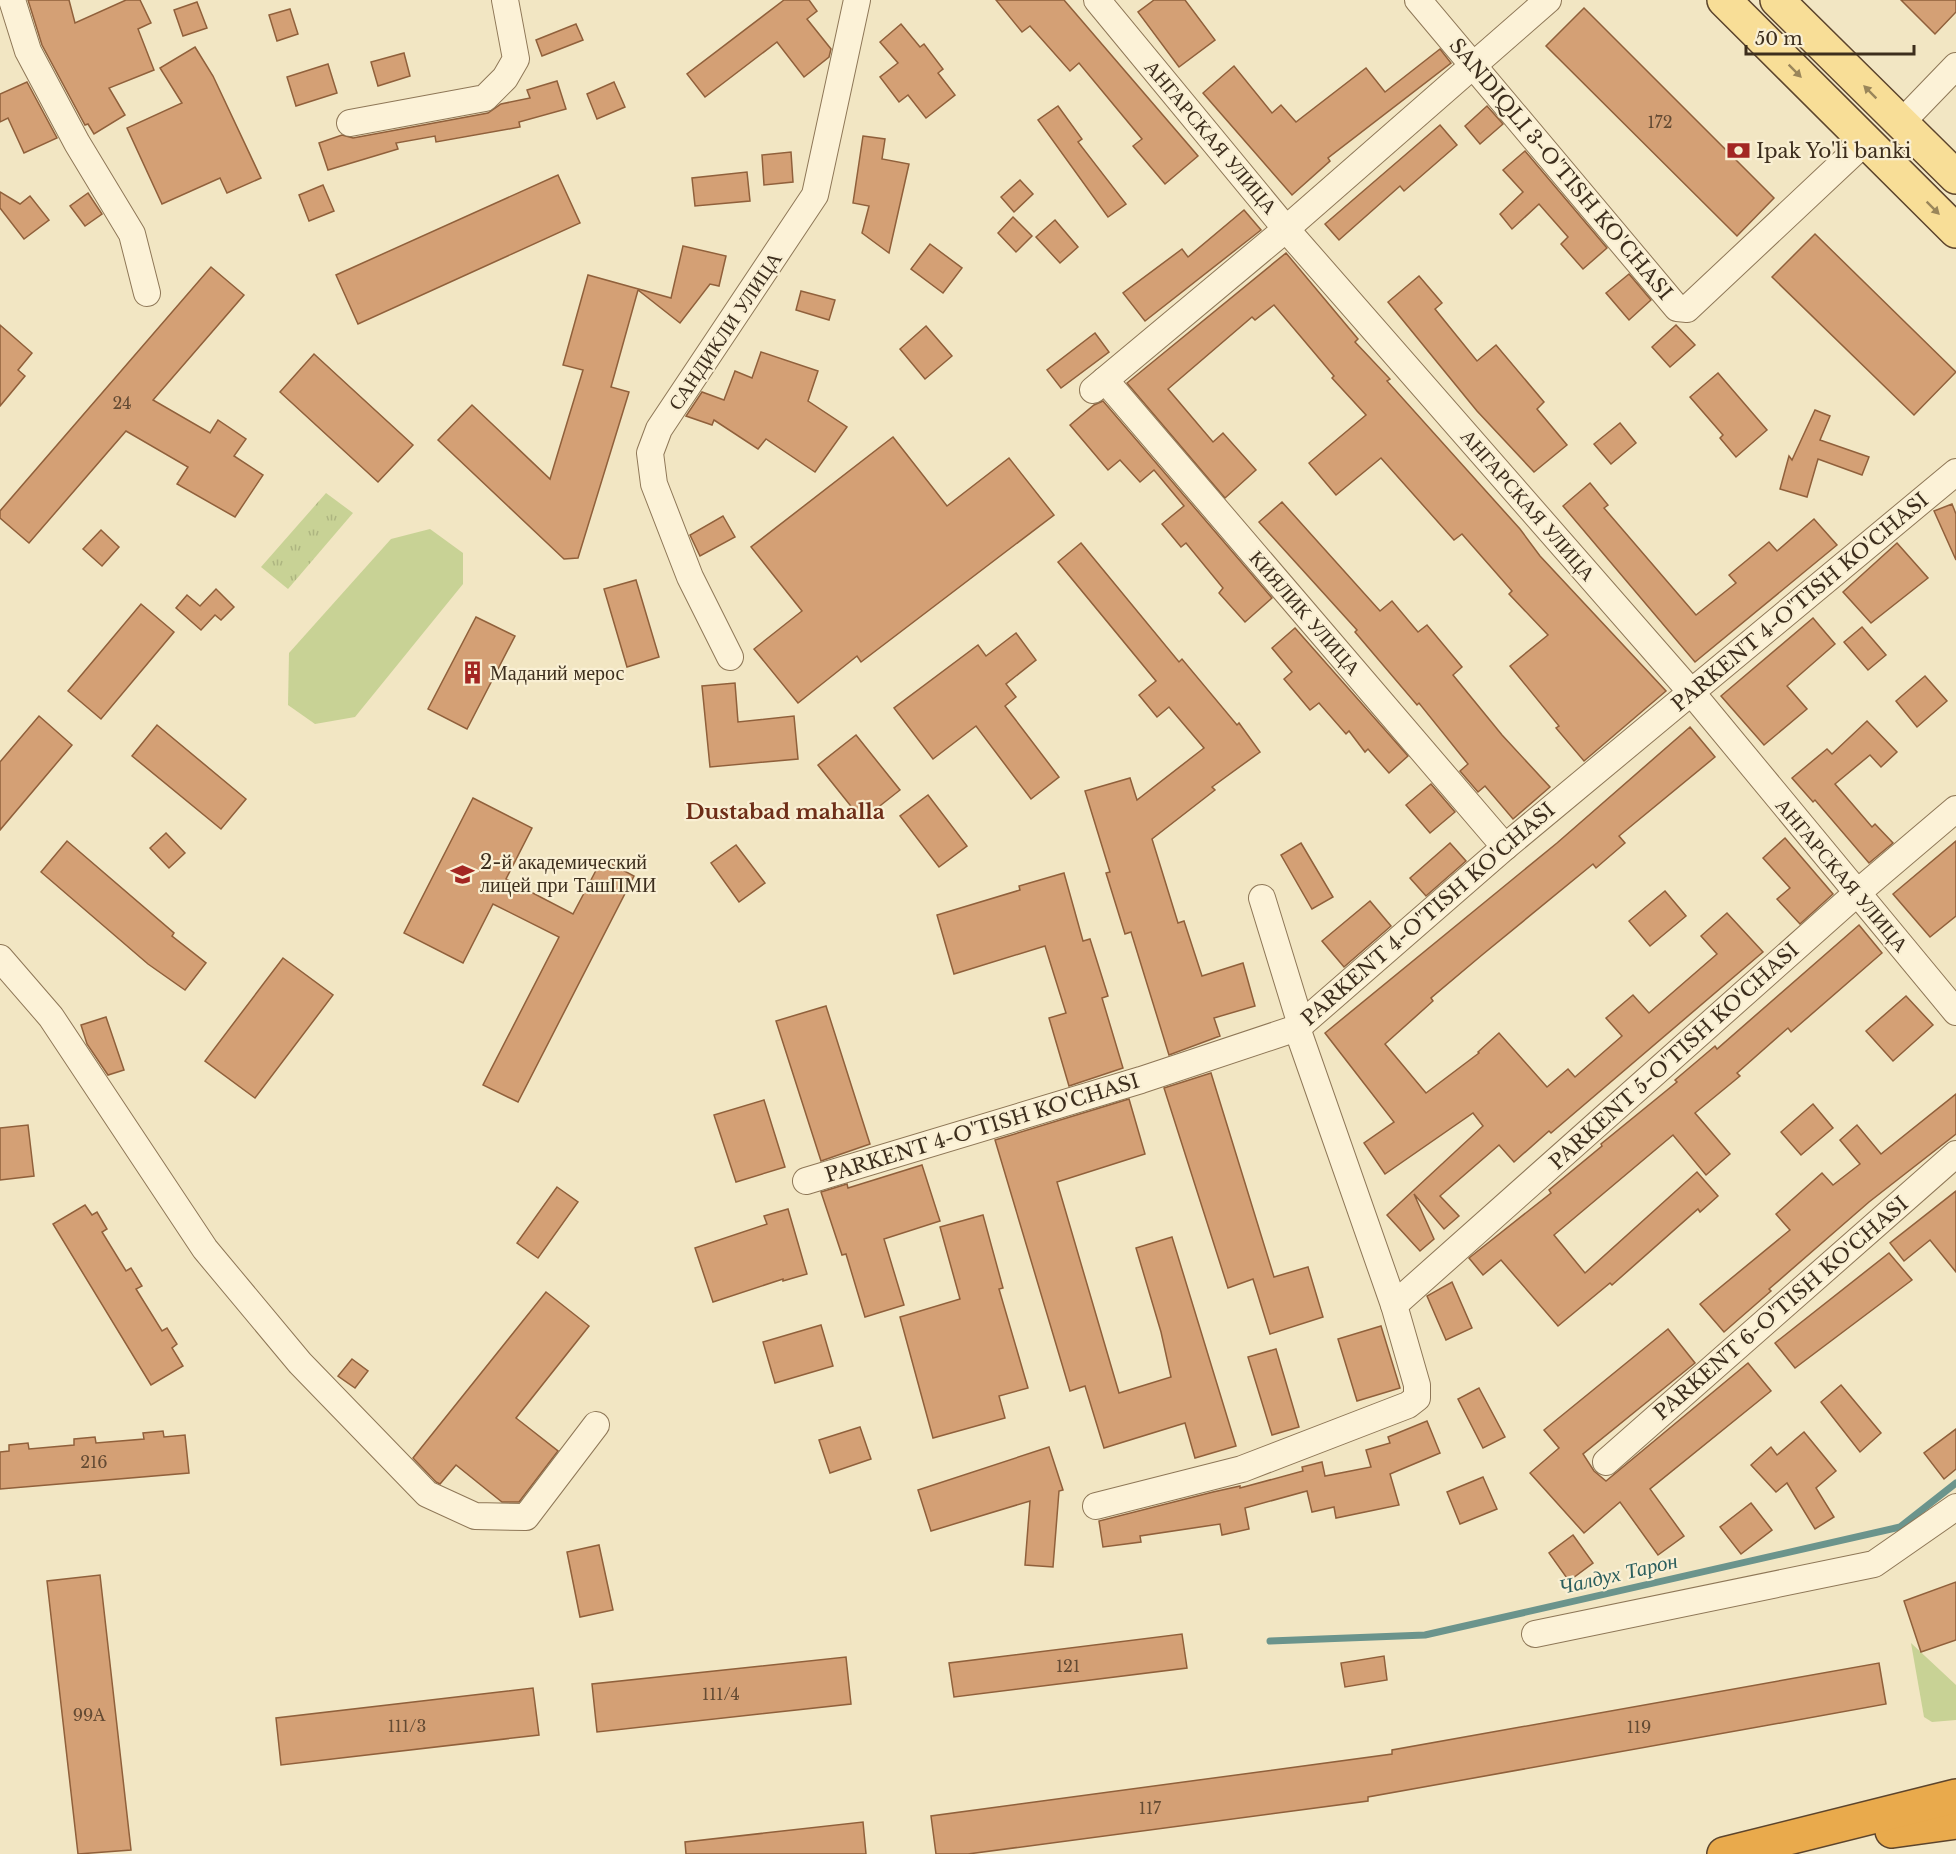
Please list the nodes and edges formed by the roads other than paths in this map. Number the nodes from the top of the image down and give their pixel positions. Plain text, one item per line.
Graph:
1 (12, 0) edge
2 (505, 0) edge
3 (857, 0) edge
4 (1097, 0) edge
5 (1418, 0) edge
6 (1548, 0) edge
7 (1724, 0) edge
8 (1777, 0) edge
9 (1476, 66) junction
10 (1956, 66) edge
11 (350, 123) dead end
12 (1900, 123) junction
13 (1866, 141) junction
14 (1956, 177) edge
15 (1286, 229) junction
16 (1956, 231) edge
17 (147, 293) dead end
18 (1956, 472) edge
19 (730, 657) dead end
20 (1692, 693) junction
21 (1956, 809) edge
22 (1505, 846) junction
23 (1857, 893) junction
24 (1262, 898) dead end
25 (0, 958) edge
26 (1956, 1012) edge
27 (1299, 1026) junction
28 (1956, 1154) edge
29 (806, 1181) dead end
30 (1394, 1305) junction
31 (596, 1425) dead end
32 (1606, 1462) dead end
33 (1096, 1506) dead end
34 (1956, 1507) edge
35 (1535, 1634) dead end
36 (1956, 1796) edge
37 (1956, 1822) edge
38 (1724, 1854) edge
39 (1736, 1854) edge

1 - 17 street
2 - 11 street
3 - 19 street, САНДИКЛИ УЛИЦА
4 - 15 street, АНГАРСКАЯ УЛИЦА
5 - 9 street, SANDIQLI 3-O'TISH KO'CHASI
6 - 9 street
7 -> 13 main road
12 -> 8 main road
9 - 13 street, SANDIQLI 3-O'TISH KO'CHASI
9 - 15 street
10 - 12 street
12 - 14 main road
13 -> 16 main road
15 - 20 street, АНГАРСКАЯ УЛИЦА
15 - 22 street, КИЯЛИК УЛИЦА
18 - 20 street, PARKENT 4-O'TISH KO'CHASI
20 - 22 street, PARKENT 4-O'TISH KO'CHASI
20 - 23 street, АНГАРСКАЯ УЛИЦА
21 - 23 street, PARKENT 5-O'TISH KO'CHASI
22 - 27 street, PARKENT 4-O'TISH KO'CHASI
23 - 26 street, АНГАРСКАЯ УЛИЦА
23 - 30 street, PARKENT 5-O'TISH KO'CHASI
24 - 27 street
25 - 31 street
27 - 29 street, PARKENT 4-O'TISH KO'CHASI
27 - 30 street
28 - 32 street, PARKENT 6-O'TISH KO'CHASI
30 - 33 street
34 - 35 street
36 - 38 highway
37 - 39 highway

